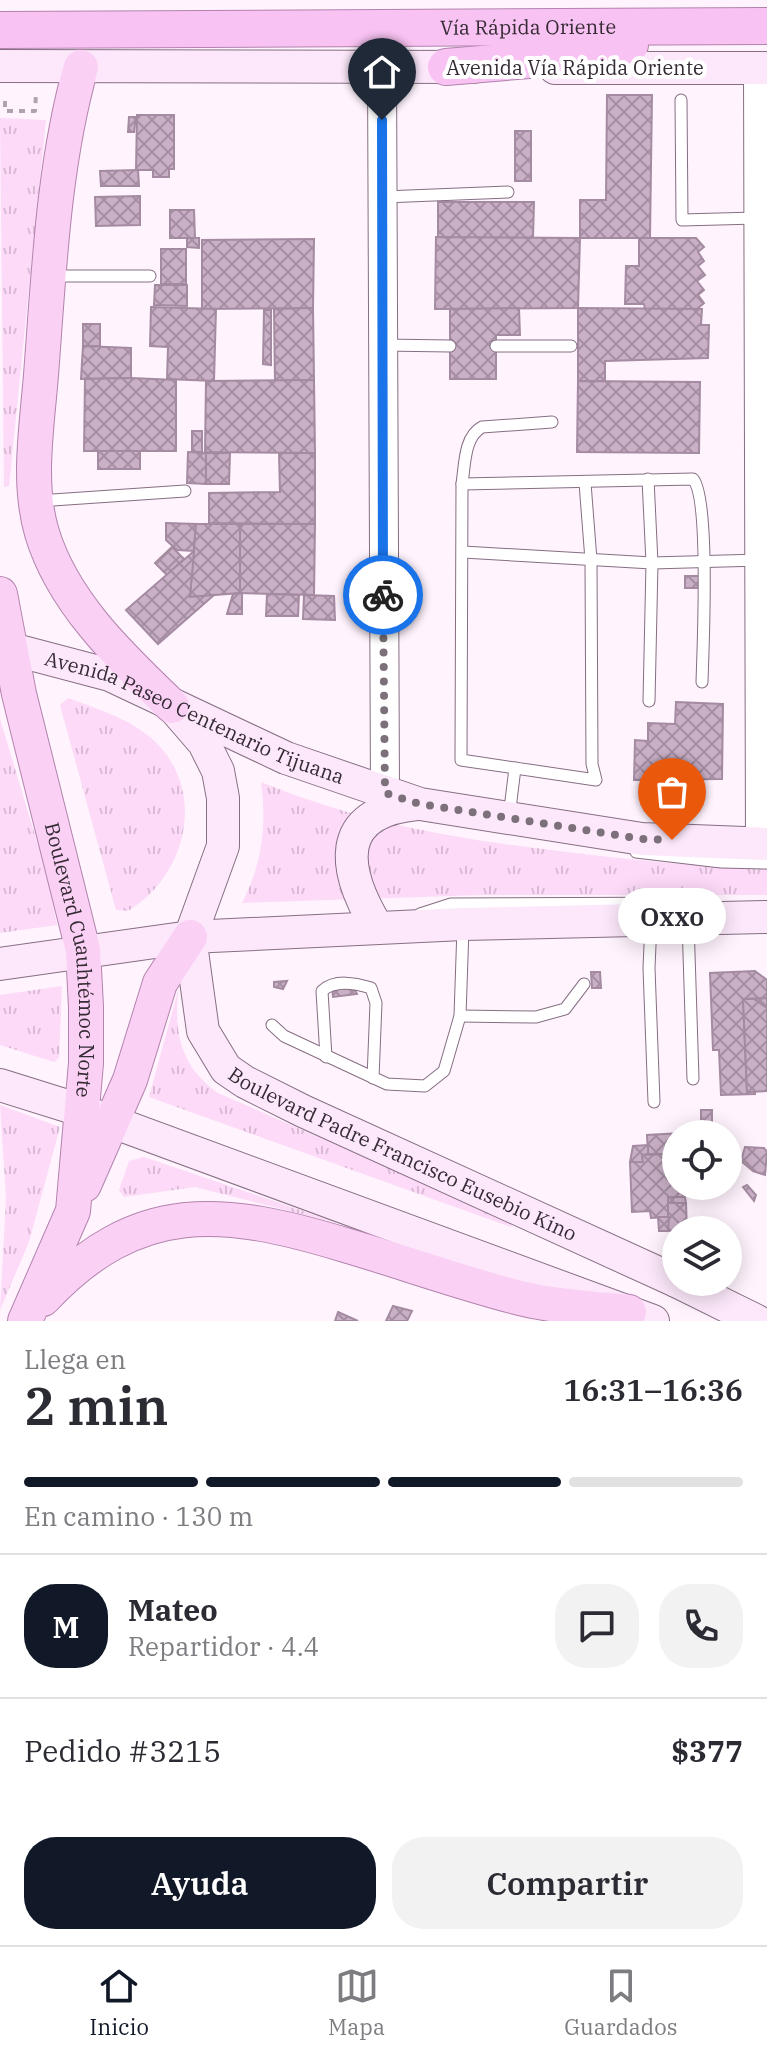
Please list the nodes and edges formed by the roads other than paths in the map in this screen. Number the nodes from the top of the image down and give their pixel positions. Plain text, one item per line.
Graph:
1 (763, 26) edge
2 (0, 30) edge
3 (0, 66) edge
4 (81, 67) junction
5 (446, 67) junction
6 (382, 68) junction
7 (762, 68) edge
8 (681, 100) dead end
9 (508, 192) dead end
10 (382, 197) junction
11 (756, 218) junction
12 (48, 276) junction
13 (150, 276) dead end
14 (382, 345) junction
15 (450, 346) dead end
16 (496, 346) dead end
17 (571, 346) dead end
18 (552, 422) dead end
19 (648, 479) junction
20 (585, 483) junction
21 (462, 484) junction
22 (185, 491) dead end
23 (35, 501) junction
24 (463, 552) junction
25 (591, 560) junction
26 (703, 560) junction
27 (760, 560) junction
28 (652, 563) junction
29 (0, 594) edge
30 (6, 647) edge
31 (702, 682) dead end
32 (649, 701) dead end
33 (172, 706) junction
34 (515, 768) junction
35 (385, 793) junction
36 (420, 804) junction
37 (509, 817) junction
38 (765, 850) edge
39 (720, 902) dead end
40 (688, 917) junction
41 (767, 917) edge
42 (652, 918) junction
43 (463, 924) junction
44 (377, 927) junction
45 (190, 937) junction
46 (83, 950) junction
47 (0, 964) edge
48 (584, 984) dead end
49 (460, 1016) junction
50 (272, 1025) dead end
51 (326, 1057) junction
52 (373, 1078) junction
53 (693, 1079) dead end
54 (0, 1085) edge
55 (654, 1102) dead end
56 (80, 1110) junction
57 (113, 1122) junction
58 (73, 1211) junction
59 (662, 1274) edge
60 (707, 1296) edge
61 (27, 1317) edge
62 (641, 1317) edge
63 (757, 1321) edge

1 - 2 highway, Vía Rápida Oriente
1 - 5 highway
3 - 4 main road, Avenida Vía Rápida Oriente
4 - 6 main road, Avenida Vía Rápida Oriente
4 - 12 main road
5 - 6 main road, Avenida Vía Rápida Oriente
5 - 7 main road, Avenida Vía Rápida Oriente
6 - 10 street
7 - 11 street
8 - 11 lane
9 - 10 lane
10 - 14 street
11 - 27 street
12 - 13 lane
12 - 23 main road
14 - 15 lane
14 - 35 street
16 - 17 lane
18 - 21 lane
19 - 20 lane
19 - 26 lane
19 - 28 lane
20 - 21 lane
20 - 25 lane
21 - 24 lane
22 - 23 lane
23 - 33 main road
24 - 25 lane
24 - 34 lane
25 - 28 lane
25 - 34 lane
26 - 27 lane
26 - 28 lane
26 - 31 lane
27 - 38 street
28 - 32 lane
29 - 30 main road, Boulevard Cuauhtémoc Norte
30 - 33 main road, Avenida Paseo Centenario Tijuana
30 - 46 main road, Boulevard Cuauhtémoc Norte
33 - 35 main road, Avenida Paseo Centenario Tijuana
33 - 45 main road, Boulevard Padre Francisco Eusebio Kino
34 - 37 lane
35 - 36 main road, Avenida Paseo Centenario Tijuana
36 - 37 main road, Avenida Paseo Centenario Tijuana
36 - 44 main road
37 - 38 main road, Avenida Paseo Centenario Tijuana
39 - 44 lane
40 - 41 main road
40 - 42 main road
40 - 53 lane
42 - 43 main road
42 - 55 lane
43 - 44 main road
43 - 49 lane
44 - 45 main road
45 - 46 main road
45 - 57 main road
45 - 59 main road, Boulevard Padre Francisco Eusebio Kino
46 - 47 main road
46 - 56 main road, Boulevard Cuauhtémoc Norte
48 - 49 lane
49 - 52 lane
50 - 51 lane
51 - 52 lane
51 - 52 lane
54 - 56 main road
56 - 57 main road
56 - 58 main road, Boulevard Cuauhtémoc Norte
57 - 58 main road
57 - 62 main road
58 - 61 main road, Boulevard Cuauhtémoc Norte
60 - 63 main road, Boulevard Padre Francisco Eusebio Kino
61 - 62 main road

